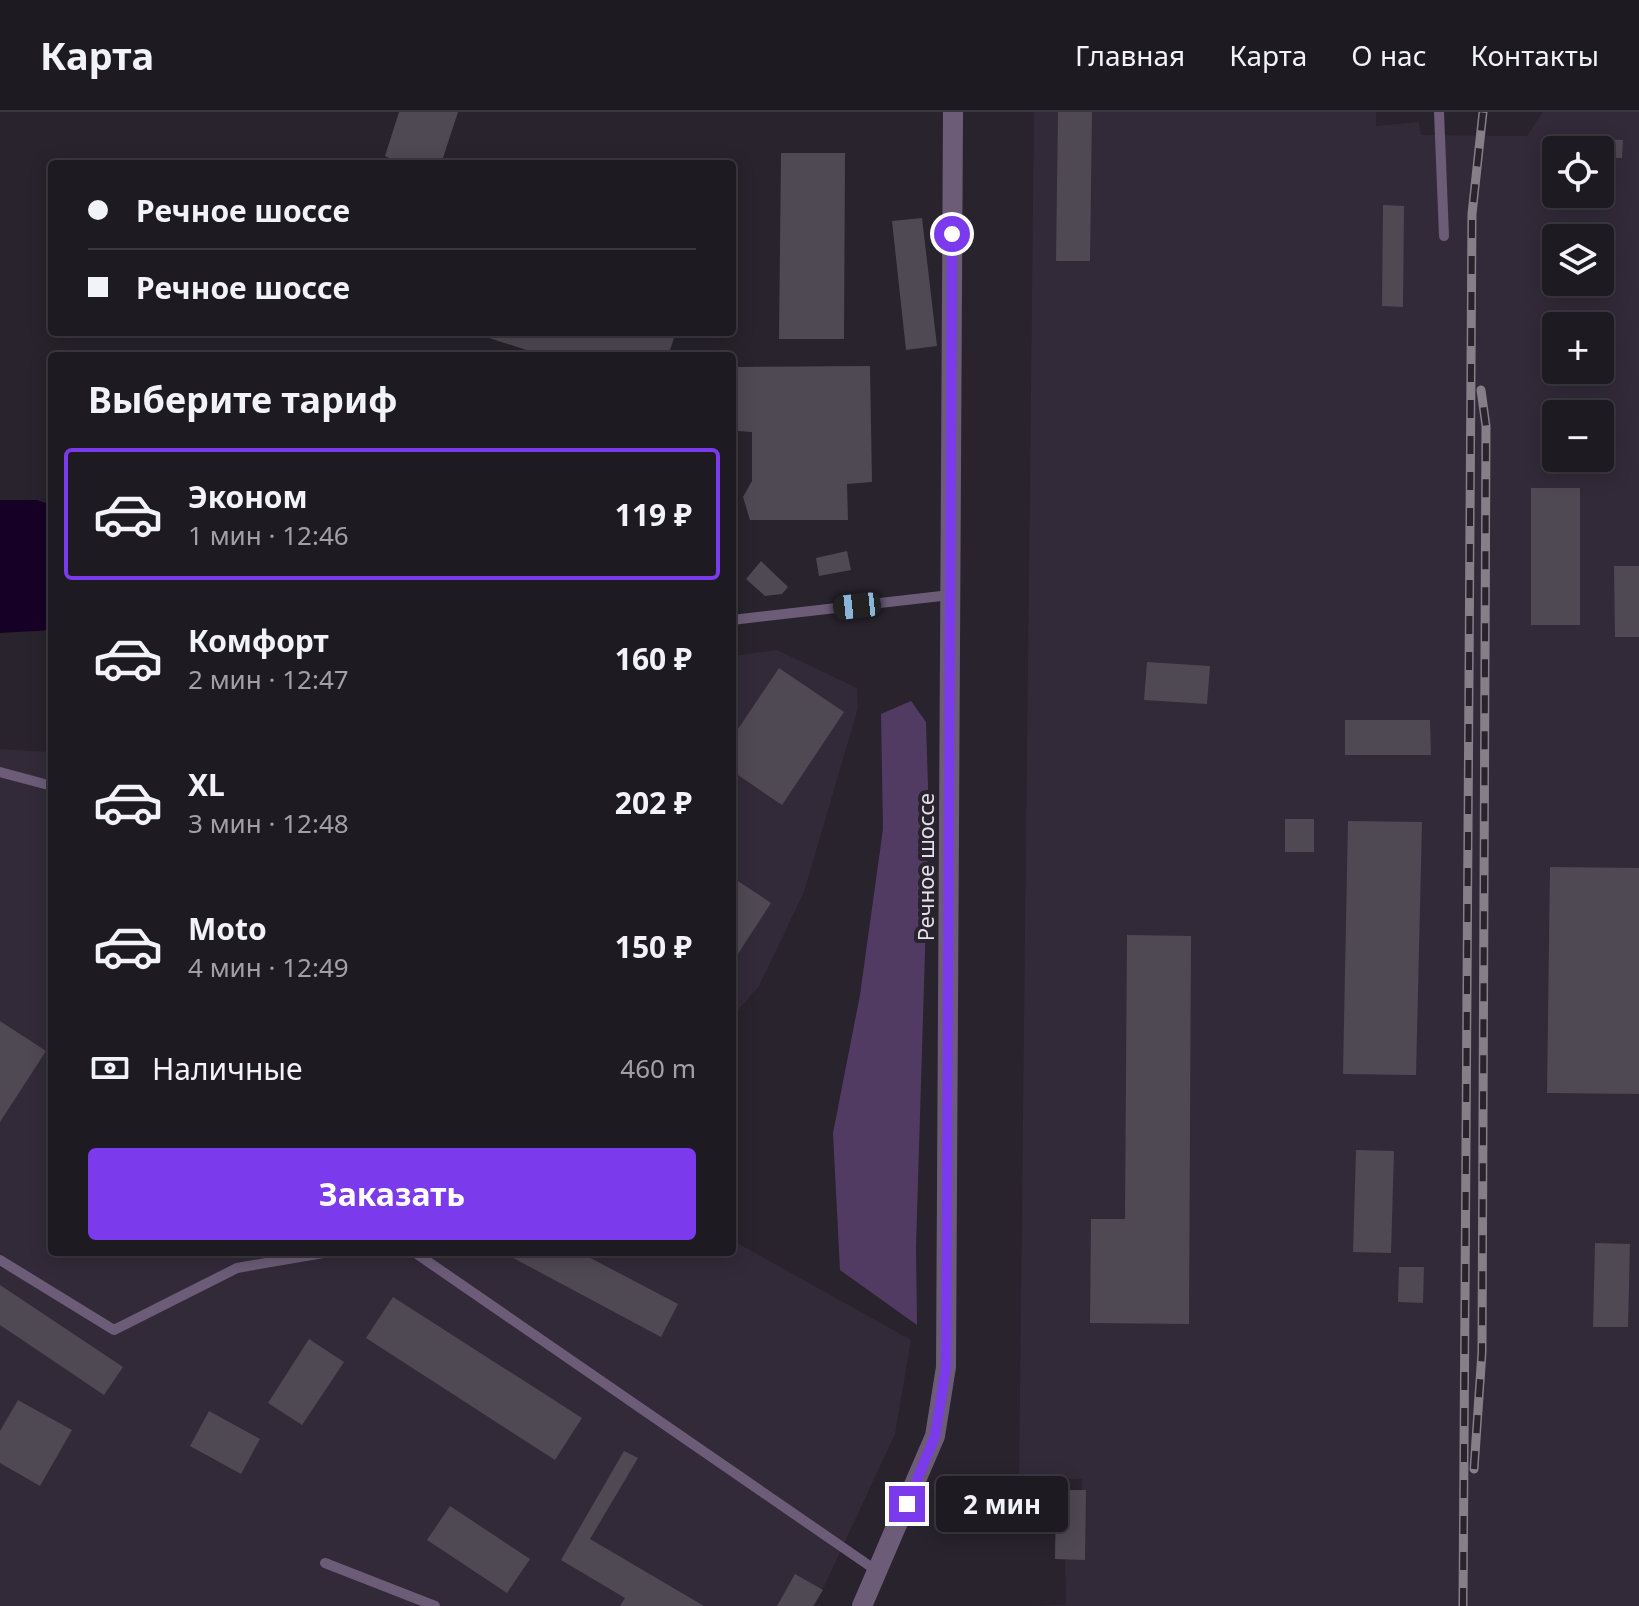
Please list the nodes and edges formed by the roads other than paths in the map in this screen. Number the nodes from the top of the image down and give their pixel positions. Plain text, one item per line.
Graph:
1 (953, 112) edge
2 (1439, 112) edge
3 (1444, 236) dead end
4 (950, 595) junction
5 (736, 620) edge
6 (0, 772) edge
7 (48, 785) edge
8 (306, 1256) edge
9 (420, 1256) edge
10 (0, 1260) edge
11 (325, 1563) dead end
12 (877, 1571) junction
13 (435, 1606) edge
14 (862, 1606) edge

1 - 4 street, Речное шоссе
2 - 3 lane
4 - 5 lane
4 - 12 street, Речное шоссе
6 - 7 lane
8 - 10 lane
9 - 12 lane
11 - 13 lane
12 - 14 street, Речное шоссе

